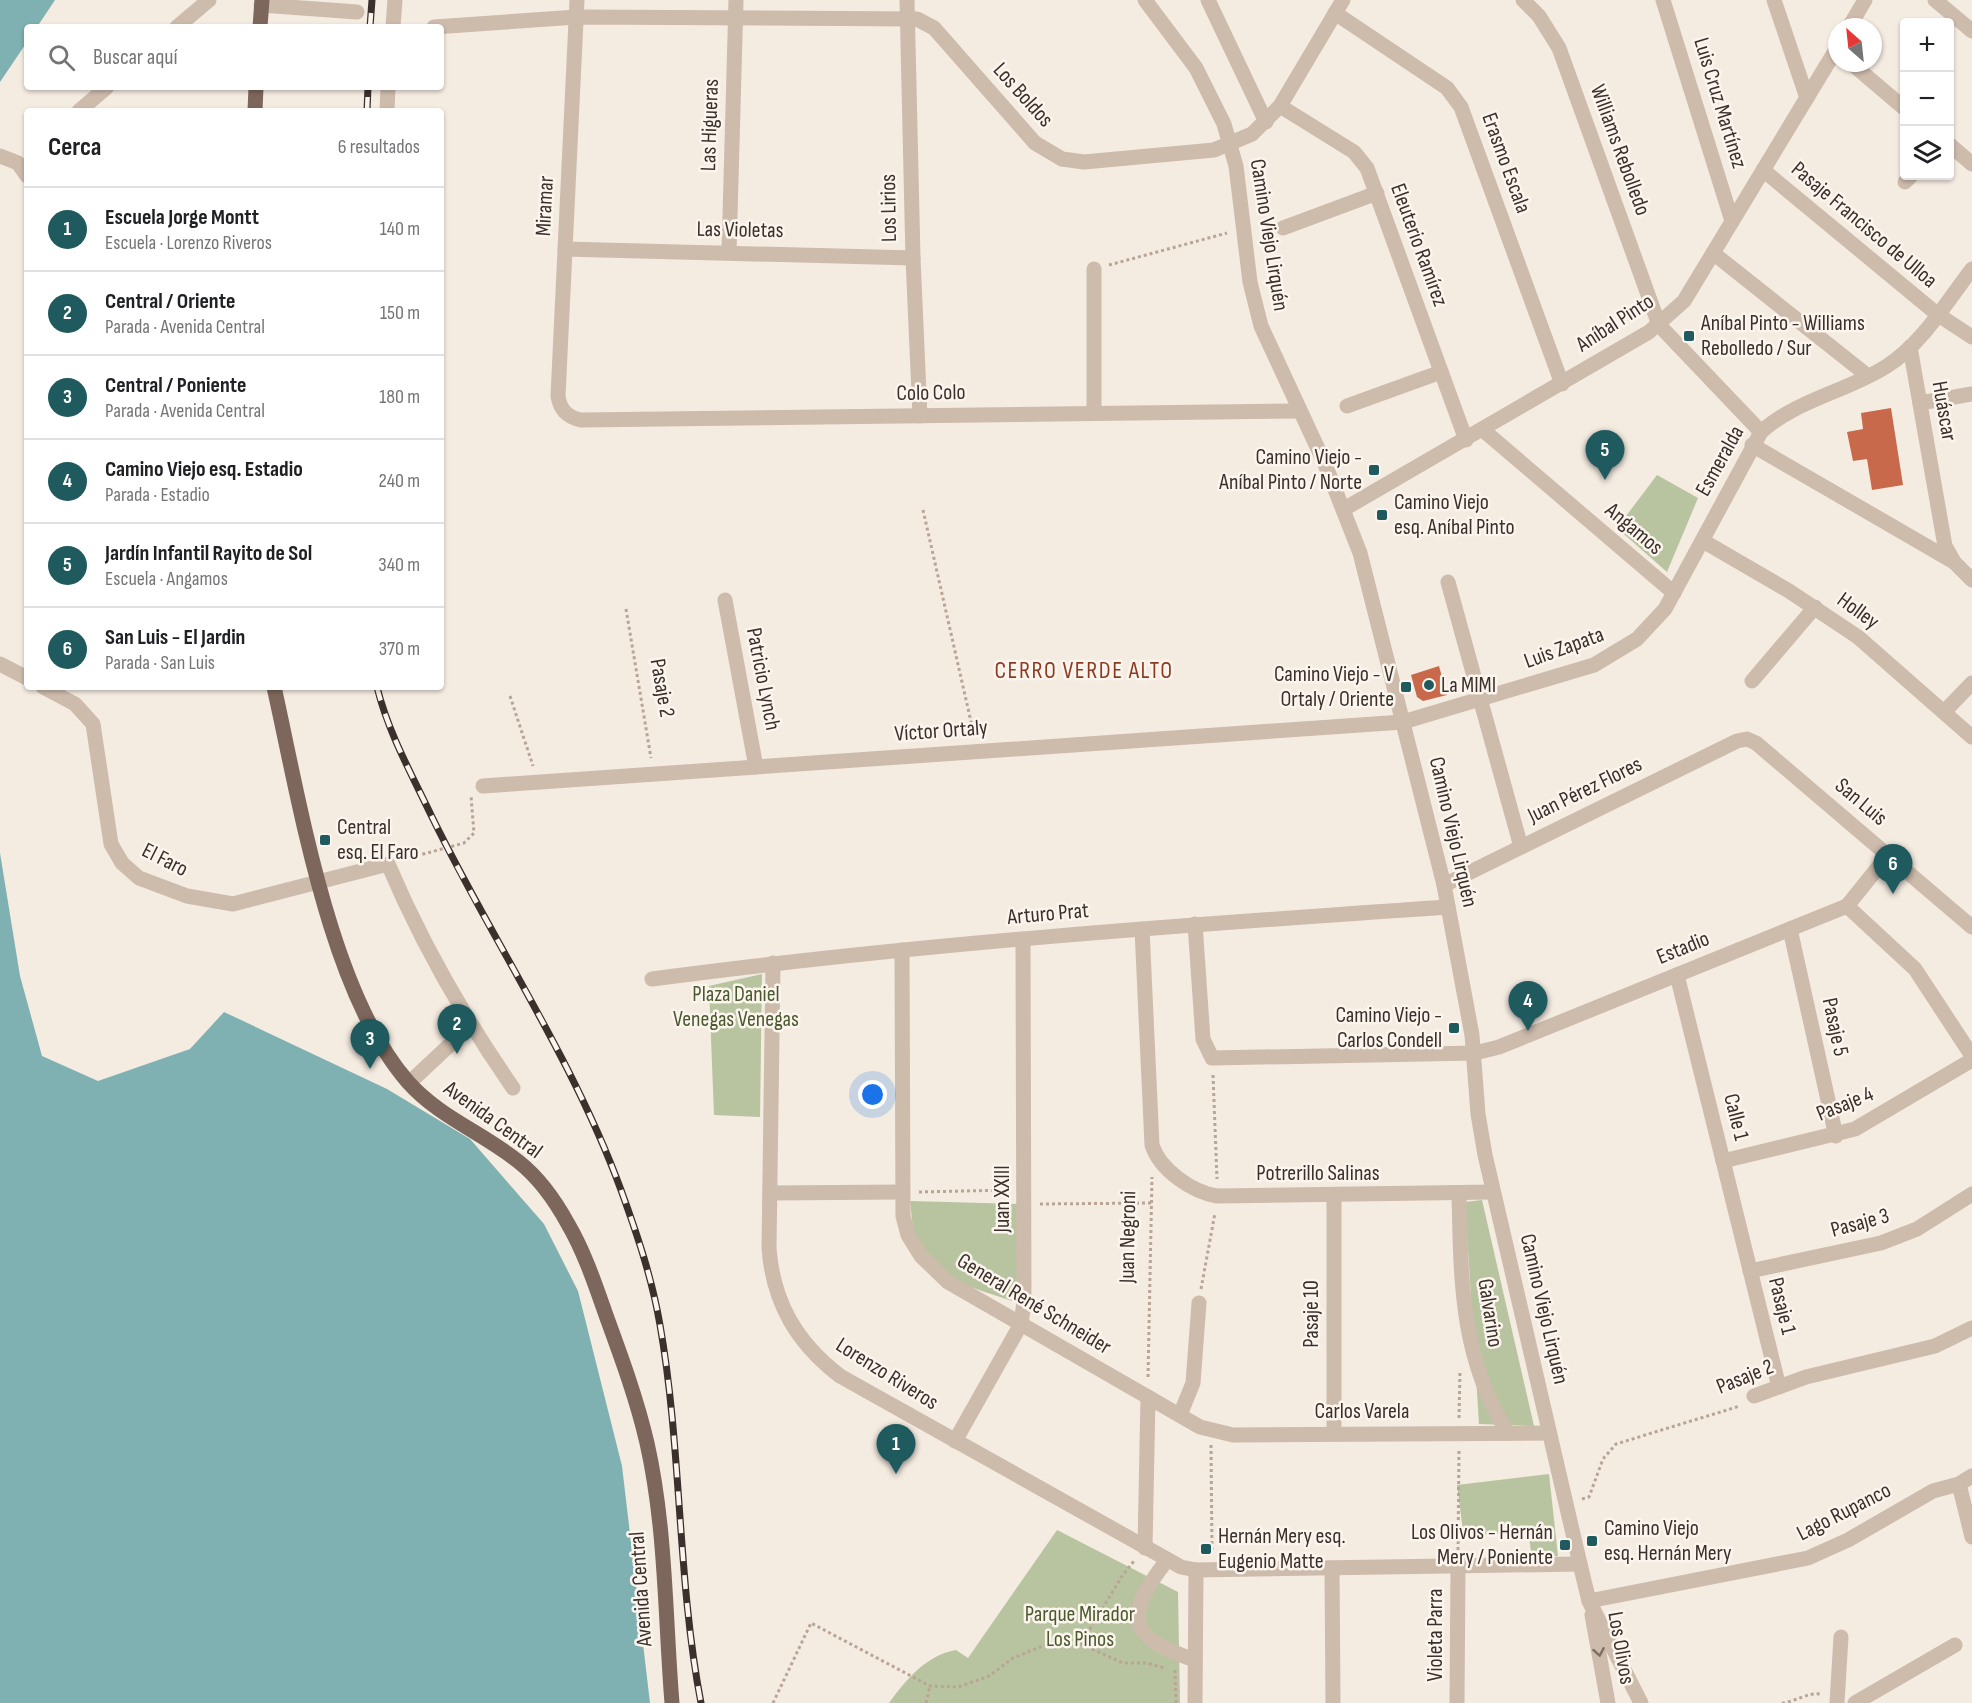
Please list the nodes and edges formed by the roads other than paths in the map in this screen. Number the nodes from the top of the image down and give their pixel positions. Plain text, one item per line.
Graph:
1 (209, 0) edge
2 (395, 0) edge
3 (577, 0) edge
4 (736, 0) edge
5 (907, 0) edge
6 (1145, 0) edge
7 (1208, 0) edge
8 (1522, 0) edge
9 (1663, 0) edge
10 (1774, 0) edge
11 (1864, 0) edge
12 (1935, 0) edge
13 (262, 2) edge
14 (1339, 7) edge
15 (357, 12) dead end
16 (577, 17) junction
17 (736, 17) junction
18 (1854, 18) edge
19 (907, 19) junction
20 (181, 24) edge
21 (260, 24) edge
22 (393, 24) edge
23 (444, 26) edge
24 (1972, 31) edge
25 (1828, 64) edge
26 (1862, 72) edge
27 (104, 90) edge
28 (256, 90) edge
29 (388, 90) edge
30 (1807, 98) junction
31 (1900, 104) edge
32 (1280, 106) junction
33 (82, 108) edge
34 (255, 108) edge
35 (387, 108) edge
36 (1266, 122) junction
37 (1231, 145) junction
38 (1954, 149) edge
39 (0, 156) edge
40 (1972, 164) edge
41 (24, 165) edge
42 (1763, 170) junction
43 (1377, 193) junction
44 (1732, 221) junction
45 (1283, 228) dead end
46 (566, 249) junction
47 (729, 252) junction
48 (1713, 253) junction
49 (913, 258) junction
50 (1094, 269) road end
51 (1972, 269) edge
52 (1937, 314) junction
53 (1659, 325) junction
54 (1972, 338) edge
55 (1910, 347) junction
56 (1442, 372) junction
57 (1868, 376) junction
58 (1562, 384) junction
59 (1972, 394) edge
60 (1920, 403) junction
61 (1347, 406) dead end
62 (1299, 411) junction
63 (565, 412) joint
64 (1094, 413) junction
65 (920, 416) junction
66 (1482, 430) junction
67 (1761, 432) junction
68 (1466, 440) junction
69 (1752, 445) junction
70 (1344, 509) junction
71 (1702, 541) junction
72 (1954, 562) junction
73 (1972, 580) edge
74 (1448, 582) dead end
75 (1674, 593) junction
76 (725, 600) dead end
77 (1815, 607) junction
78 (0, 664) edge
79 (24, 676) edge
80 (1752, 681) dead end
81 (1972, 683) edge
82 (49, 690) edge
83 (75, 690) edge
84 (275, 690) edge
85 (1480, 699) junction
86 (75, 704) junction
87 (1944, 712) junction
88 (1403, 722) junction
89 (1972, 737) edge
90 (1747, 739) joint
91 (756, 767) junction
92 (483, 786) road end
93 (1521, 847) junction
94 (1888, 855) junction
95 (320, 881) junction
96 (1444, 885) junction
97 (1847, 906) junction
98 (1448, 907) junction
99 (1195, 924) junction
100 (1972, 927) edge
101 (1142, 929) junction
102 (1790, 929) junction
103 (1023, 939) junction
104 (902, 950) junction
105 (773, 963) junction
106 (1677, 975) junction
107 (652, 979) dead end
108 (470, 1026) junction
109 (1475, 1053) junction
110 (1972, 1058) edge
111 (409, 1083) junction
112 (513, 1088) dead end
113 (1836, 1136) junction
114 (1723, 1161) junction
115 (902, 1192) junction
116 (1493, 1192) junction
117 (770, 1193) junction
118 (1460, 1194) junction
119 (1972, 1194) edge
120 (1334, 1195) junction
121 (1750, 1271) junction
122 (1199, 1303) dead end
123 (1021, 1324) junction
124 (1972, 1328) edge
125 (1779, 1388) junction
126 (1754, 1396) road end
127 (1148, 1397) junction
128 (1180, 1415) junction
129 (1508, 1432) junction
130 (1549, 1432) junction
131 (1334, 1433) junction
132 (955, 1441) junction
133 (1965, 1480) edge
134 (1972, 1537) edge
135 (1145, 1548) junction
136 (1167, 1560) junction
137 (1580, 1564) junction
138 (1458, 1567) junction
139 (1332, 1568) junction
140 (1196, 1570) junction
141 (1589, 1601) junction
142 (1841, 1637) dead end
143 (1955, 1645) dead end
144 (1195, 1666) junction
145 (1837, 1700) edge
146 (672, 1703) edge
147 (1195, 1703) edge
148 (1333, 1703) edge
149 (1457, 1703) edge
150 (1608, 1703) edge
151 (1641, 1703) edge
152 (1855, 1703) edge

1 - 20 street
2 - 22 street
3 - 16 street, Miramar
4 - 17 street, Las Higueras
5 - 19 street, Los Lirios
6 - 37 street, Camino Viejo Lirquén
7 - 36 street
8 - 53 street, Williams Rebolledo
9 - 44 street, Luis Cruz Martínez
10 - 30 street
11 - 18 street
12 - 24 street
13 - 15 street
13 - 21 main road
14 - 32 street, Los Boldos
14 - 58 street, Erasmo Escala
16 - 17 street, Los Boldos
16 - 23 street, Los Boldos
16 - 46 street, Miramar
17 - 19 street, Los Boldos
17 - 47 street, Las Higueras
19 - 37 street, Los Boldos
19 - 49 street, Los Lirios
25 - 30 street, Aníbal Pinto
26 - 31 street
27 - 33 street
28 - 34 main road
29 - 35 street
30 - 42 street, Aníbal Pinto
32 - 36 street, Los Boldos
32 - 43 street, Eleuterio Ramírez
36 - 37 street, Los Boldos
37 - 62 street, Camino Viejo Lirquén
38 - 40 street
39 - 41 street
42 - 44 street, Aníbal Pinto
42 - 52 street, Pasaje Francisco de Ulloa
43 - 45 street
43 - 56 street, Eleuterio Ramírez
44 - 48 street, Aníbal Pinto
46 - 47 street, Las Violetas
46 - 63 street, Miramar
47 - 49 street, Las Violetas
48 - 53 street, Aníbal Pinto
48 - 57 street
49 - 65 street, Los Lirios
50 - 64 street
51 - 52 street, Esmeralda
52 - 54 street, Pasaje Francisco de Ulloa
52 - 55 street, Esmeralda
53 - 58 street, Aníbal Pinto
53 - 67 street
55 - 57 street, Esmeralda
55 - 60 street, Huáscar
56 - 61 street
56 - 68 street, Eleuterio Ramírez
57 - 67 street, Esmeralda
58 - 66 street, Aníbal Pinto
59 - 60 street
60 - 72 street, Huáscar
62 - 64 street, Colo Colo
62 - 70 street, Camino Viejo Lirquén
63 - 65 street, Colo Colo
64 - 65 street, Colo Colo
66 - 68 street, Aníbal Pinto
66 - 75 street, Angamos
67 - 69 street, Esmeralda
68 - 70 street, Aníbal Pinto
69 - 71 street, Esmeralda
69 - 72 street
70 - 88 street, Camino Viejo Lirquén
71 - 75 street, Esmeralda
71 - 77 street, Holley
72 - 73 street, Huáscar
74 - 85 street
75 - 85 street, Luis Zapata
76 - 91 street, Patricio Lynch
77 - 80 street
77 - 87 street, Holley
78 - 79 street
81 - 87 street
82 - 86 street, El Faro
83 - 86 street
84 - 95 main road, Avenida Central
85 - 88 street, Luis Zapata
85 - 93 street
86 - 95 street, El Faro
87 - 89 street, Holley
88 - 91 street, Víctor Ortaly
88 - 96 street, Camino Viejo Lirquén
90 - 93 street, Juan Pérez Flores
90 - 94 street, San Luis
91 - 92 street, Víctor Ortaly
93 - 96 street, Juan Pérez Flores
94 - 97 street, Estadio
94 - 100 street, San Luis
95 - 108 street, El Faro
95 - 111 main road, Avenida Central
96 - 98 street, Camino Viejo Lirquén
97 - 102 street, Estadio
97 - 110 street
98 - 99 street, Arturo Prat
98 - 109 street, Camino Viejo Lirquén
99 - 101 street, Arturo Prat
99 - 109 street, Estadio
101 - 103 street, Arturo Prat
101 - 120 street, Potrerillo Salinas
102 - 106 street, Estadio
102 - 113 street, Pasaje 5
103 - 104 street, Arturo Prat
103 - 123 street, Juan XXIII
104 - 105 street, Arturo Prat
104 - 115 street, General René Schneider
105 - 107 street, Arturo Prat
105 - 117 street, Lorenzo Riveros
106 - 109 street, Estadio
106 - 114 street, Calle 1
108 - 111 street
108 - 112 street
109 - 116 street, Camino Viejo Lirquén
110 - 113 street, Pasaje 4
111 - 146 main road, Avenida Central
113 - 114 street, Pasaje 4
114 - 121 street, Calle 1
115 - 117 street
115 - 123 street, General René Schneider
116 - 118 street, Potrerillo Salinas
116 - 130 street, Camino Viejo Lirquén
117 - 132 street, Lorenzo Riveros
118 - 120 street, Potrerillo Salinas
118 - 129 street, Galvarino
119 - 121 street, Pasaje 3
120 - 131 street, Pasaje 10
121 - 125 street, Pasaje 1
122 - 128 street
123 - 127 street, General René Schneider
123 - 132 street, Juan XXIII
124 - 125 street, Pasaje 2
125 - 126 street, Pasaje 2
127 - 128 street, General René Schneider
127 - 135 street
128 - 131 street, Carlos Varela
129 - 130 street, Carlos Varela
129 - 131 street, Carlos Varela
130 - 137 street, Camino Viejo Lirquén
132 - 135 street, Lorenzo Riveros
133 - 134 street
133 - 141 street, Lago Rupanco
135 - 136 street, Lorenzo Riveros
136 - 140 street, Lorenzo Riveros
136 - 144 street
137 - 138 street, Lorenzo Riveros
137 - 141 street, Camino Viejo Lirquén
138 - 139 street, Lorenzo Riveros
138 - 149 street, Violeta Parra
139 - 140 street, Lorenzo Riveros
139 - 148 street
140 - 144 street
141 -> 150 street, Los Olivos
141 - 151 street, Camino Viejo Lirquén
142 - 145 street
143 - 152 street
144 - 147 street

